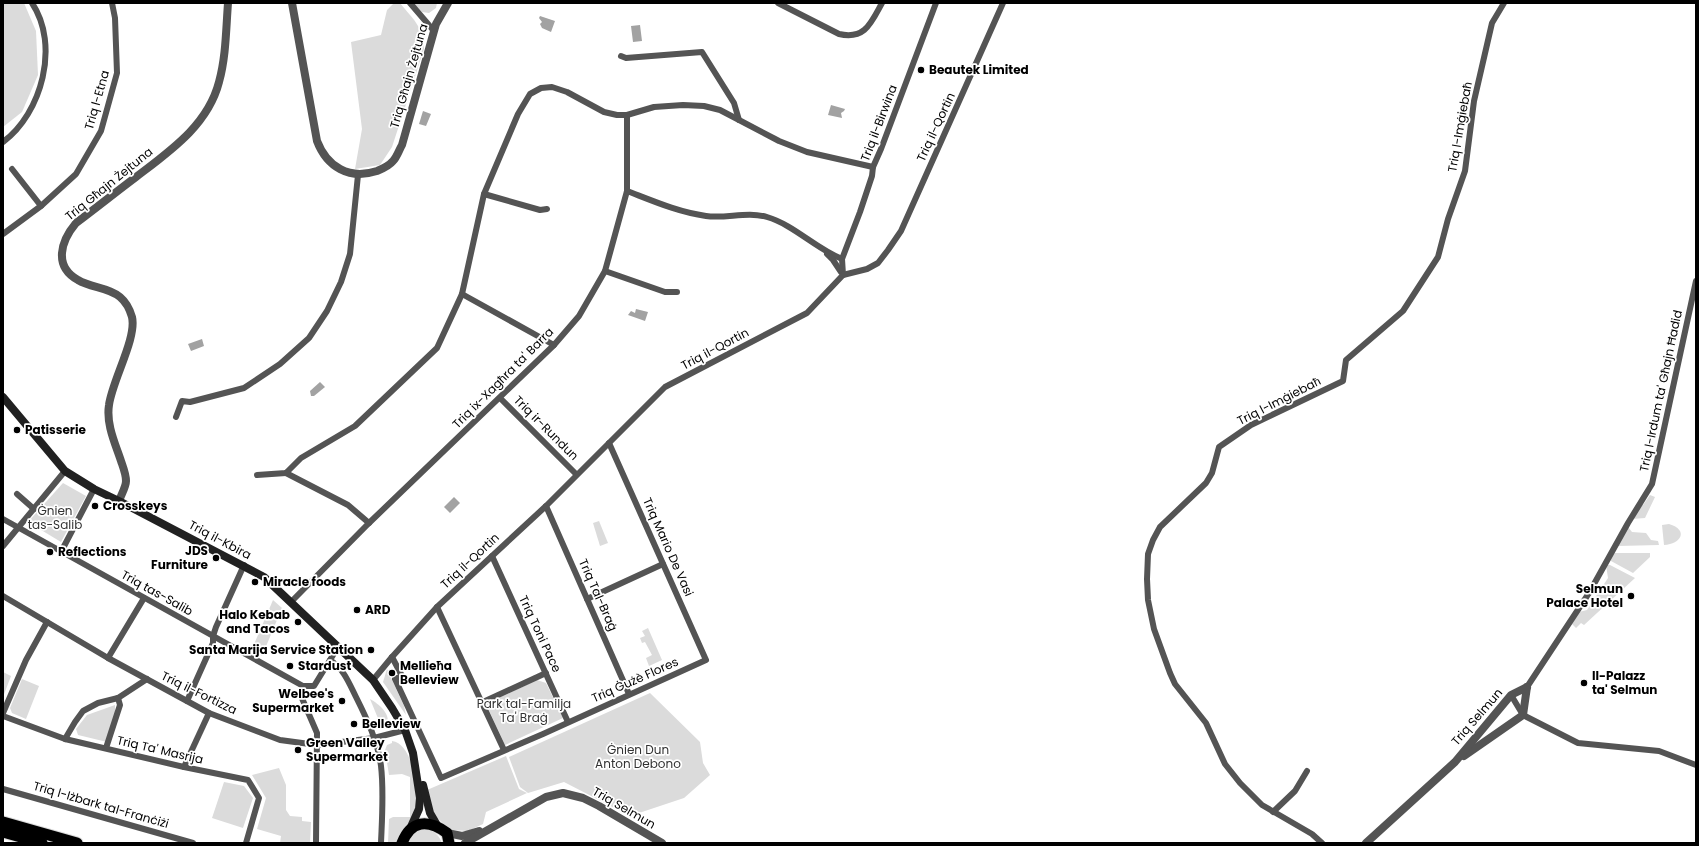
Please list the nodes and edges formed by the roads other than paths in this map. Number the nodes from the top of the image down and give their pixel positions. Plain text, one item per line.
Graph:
1 (32, 3) edge
2 (112, 3) edge
3 (228, 3) edge
4 (292, 3) edge
5 (410, 3) edge
6 (448, 3) edge
7 (778, 3) edge
8 (882, 3) edge
9 (936, 3) edge
10 (1003, 3) edge
11 (1504, 3) edge
12 (434, 31) junction
13 (621, 56) dead end
14 (627, 115) junction
15 (739, 120) junction
16 (3, 142) edge
17 (873, 167) junction
18 (12, 169) dead end
19 (358, 175) junction
20 (627, 191) junction
21 (484, 194) junction
22 (41, 206) junction
23 (547, 209) dead end
24 (3, 234) edge
25 (822, 249) junction
26 (842, 259) junction
27 (605, 271) junction
28 (843, 275) junction
29 (1696, 281) edge
30 (677, 292) dead end
31 (462, 294) junction
32 (554, 345) junction
33 (3, 397) edge
34 (500, 398) junction
35 (176, 417) dead end
36 (609, 443) junction
37 (65, 470) junction
38 (286, 473) junction
39 (576, 474) junction
40 (257, 475) dead end
41 (94, 489) junction
42 (17, 494) dead end
43 (119, 501) junction
44 (546, 506) junction
45 (34, 509) junction
46 (4, 519) edge
47 (369, 523) junction
48 (18, 527) junction
49 (3, 546) edge
50 (61, 552) junction
51 (492, 556) junction
52 (663, 564) junction
53 (244, 565) junction
54 (3, 596) edge
55 (144, 598) junction
56 (587, 599) junction
57 (291, 602) junction
58 (437, 607) junction
59 (47, 622) junction
60 (213, 636) junction
61 (338, 647) junction
62 (392, 656) junction
63 (108, 658) junction
64 (330, 660) junction
65 (706, 660) joint
66 (546, 673) junction
67 (147, 679) junction
68 (373, 680) junction
69 (303, 686) junction
70 (1527, 687) junction
71 (629, 694) junction
72 (1512, 695) junction
73 (118, 698) junction
74 (187, 701) junction
75 (483, 702) junction
76 (3, 713) edge
77 (209, 713) junction
78 (1523, 715) junction
79 (3, 716) edge
80 (568, 722) junction
81 (405, 730) junction
82 (65, 738) junction
83 (374, 738) junction
84 (317, 744) junction
85 (106, 748) junction
86 (504, 750) junction
87 (1455, 762) junction
88 (1696, 765) edge
89 (184, 767) junction
90 (1308, 771) dead end
91 (3, 789) edge
92 (1273, 812) junction
93 (3, 822) edge
94 (437, 825) junction
95 (410, 829) junction
96 (487, 830) junction
97 (3, 832) edge
98 (448, 838) edge
99 (42, 843) edge
100 (77, 843) edge
101 (193, 843) edge
102 (246, 843) edge
103 (316, 843) edge
104 (381, 843) edge
105 (402, 843) edge
106 (465, 843) edge
107 (662, 843) edge
108 (1322, 843) edge
109 (1366, 843) edge

1 - 16 street
2 - 22 street, Triq l-Etna
3 - 43 street, Triq Għajn Żejtuna
4 - 19 street
5 - 12 street
6 - 12 street, Triq Għajn Żejtuna
7 - 8 street
9 - 17 street, Triq il-Birwina
10 - 28 street, Triq il-Qortin
11 - 92 street, Triq l-Imġiebaħ
12 - 19 street, Triq Għajn Żejtuna
13 - 15 street
14 - 15 street
14 - 20 street, Triq ix-Xagħra ta' Barra
14 - 21 street
15 - 17 street
17 - 26 street, Triq il-Birwina
18 - 22 street
19 - 35 street
20 - 25 street
20 - 27 street, Triq ix-Xagħra ta' Barra
21 - 23 street
21 - 31 street
22 - 24 street, Triq l-Etna
25 - 26 street
25 - 28 street
26 - 28 street, Triq il-Birwina
27 - 30 street
27 - 32 street, Triq ix-Xagħra ta' Barra
28 - 36 street, Triq il-Qortin
29 - 70 street, Triq l-Irdum ta' Għajn Ħadid
31 - 32 street
31 - 38 street
32 - 34 street, Triq ix-Xagħra ta' Barra
33 - 37 main road, Triq il-Kbira
34 - 39 street, Triq ir-Rundun
34 - 47 street, Triq ix-Xagħra ta' Barra
36 - 39 street, Triq il-Qortin
36 - 52 street, Triq Mario De Vasi
37 - 41 main road, Triq il-Kbira
37 - 45 street
38 - 40 street
38 - 47 street
39 - 44 street, Triq il-Qortin
41 - 43 main road, Triq il-Kbira
41 - 50 street
42 - 45 street
43 - 53 main road, Triq il-Kbira
44 - 51 street, Triq il-Qortin
44 - 56 street, Triq Tal-Braġ
45 - 48 street
46 - 48 street, Triq tas-Salib
47 - 57 street, Triq ix-Xagħra ta' Barra
48 - 49 street
48 - 50 street, Triq tas-Salib
50 - 55 street, Triq tas-Salib
51 - 58 street, Triq il-Qortin
51 - 66 street, Triq Toni Pace
52 - 56 street
52 - 65 street, Triq Mario De Vasi
53 - 57 main road, Triq il-Kbira
53 - 60 street
54 - 59 street, Triq il-Fortizza
55 - 60 street, Triq tas-Salib
55 - 63 street
56 - 71 street, Triq Tal-Braġ
57 - 61 main road, Triq il-Kbira
58 - 62 street, Triq il-Qortin
58 - 75 street
59 - 63 street, Triq il-Fortizza
59 - 76 street
60 - 69 street, Triq tas-Salib
60 - 74 street
61 - 64 street
61 - 68 main road, Triq il-Kbira
62 - 68 street, Triq il-Qortin
62 - 86 street, Triq Ġużè Flores
63 - 67 street, Triq il-Fortizza
64 - 69 street
64 - 83 street
65 - 71 street, Triq Ġużè Flores
66 - 75 street
66 - 80 street, Triq Toni Pace
67 - 73 street
67 - 74 street, Triq il-Fortizza
68 - 81 main road, Triq il-Kbira
69 - 84 street
70 - 72 street, Triq Selmun
70 - 78 street
71 - 80 street, Triq Ġużè Flores
72 - 78 street
72 - 87 street, Triq Selmun
73 - 82 street
73 - 85 street
74 - 77 street, Triq il-Fortizza
75 - 86 street
77 - 84 street, Triq il-Fortizza
77 - 89 street
78 - 87 street, Triq Selmun
78 - 88 street
79 - 82 street, Triq Ta' Masrija
80 - 86 street, Triq Ġużè Flores
81 - 83 street, Triq il-Fortizza
81 - 94 main road, Triq il-Kbira
81 - 95 main road, Triq il-Kbira
82 - 85 street, Triq Ta' Masrija
83 - 84 street, Triq il-Fortizza
83 - 104 street
84 - 103 street
85 - 89 street, Triq Ta' Masrija
87 - 109 street, Triq Selmun
89 - 102 street, Triq Ta' Masrija
90 - 92 street
91 - 101 street, Triq l-Iżbark tal-Franċiżi
92 - 108 street, Triq l-Imġiebaħ
93 - 100 highway
94 - 95 highway
94 - 98 highway
95 - 105 highway
96 - 98 street, Triq Selmun
96 - 106 street, Triq Selmun
96 - 107 street, Triq Selmun
97 - 99 highway

